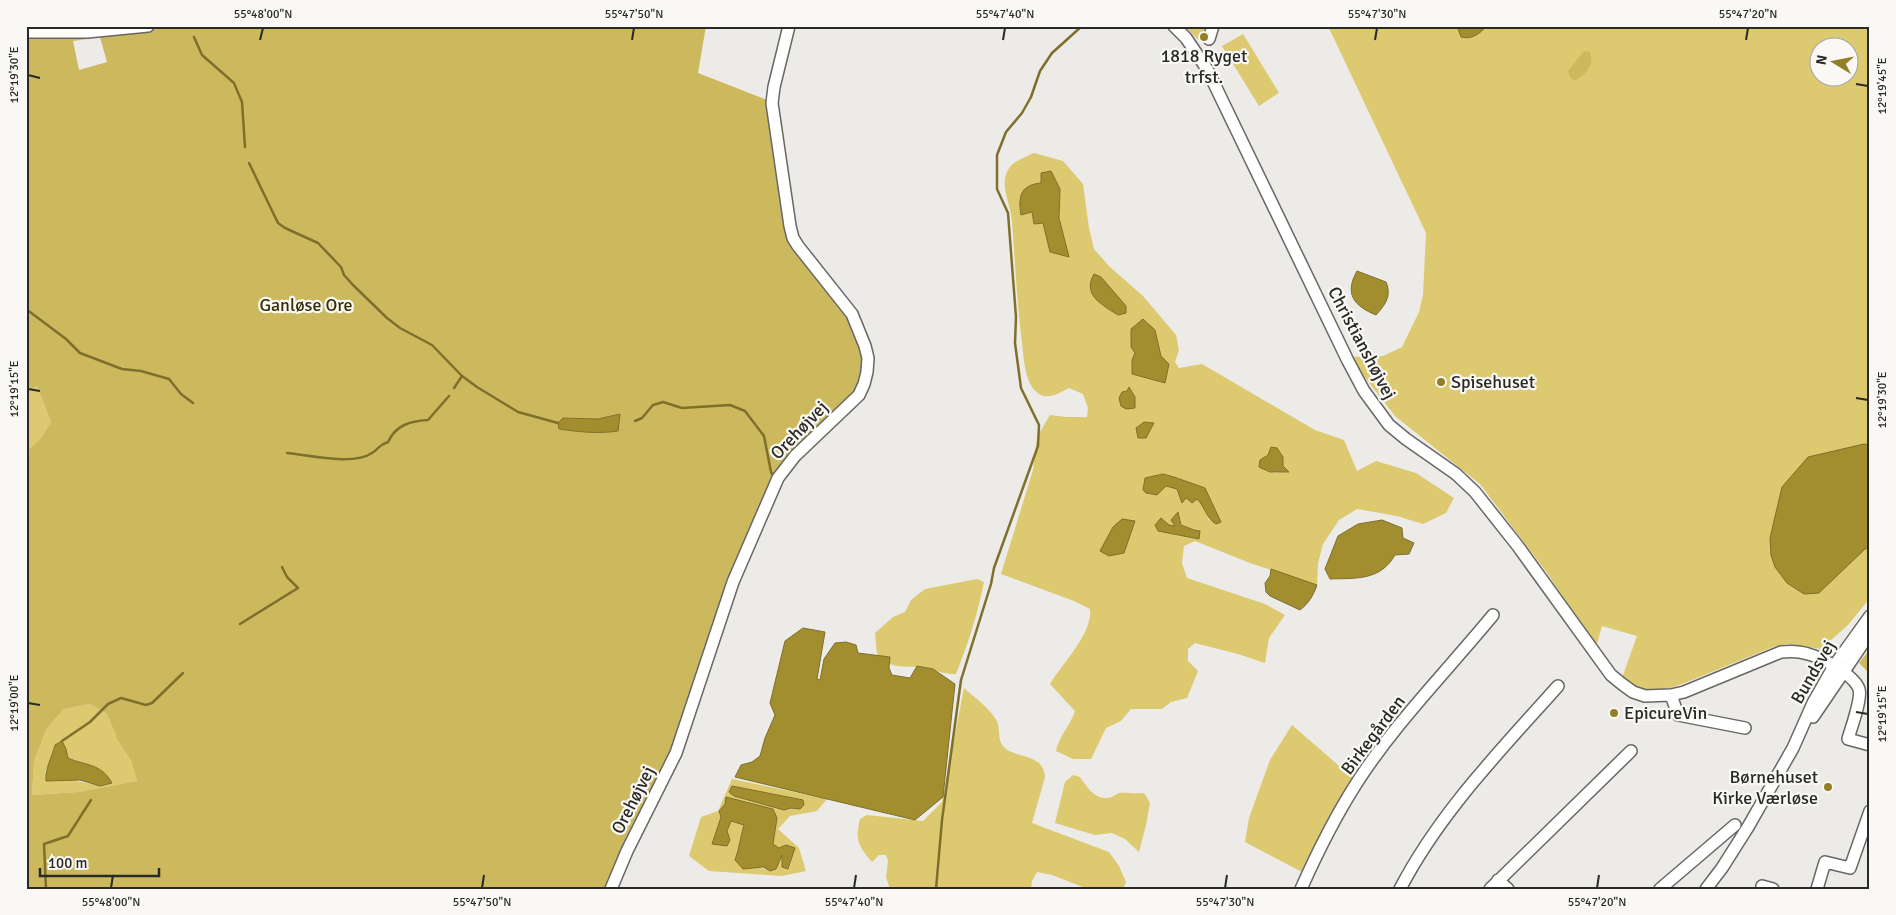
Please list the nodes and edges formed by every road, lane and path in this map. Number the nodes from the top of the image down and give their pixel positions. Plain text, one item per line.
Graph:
1 (148, 26) edge
2 (790, 26) edge
3 (1174, 26) edge
4 (1213, 26) edge
5 (26, 32) edge
6 (1209, 39) dead end
7 (1493, 615) dead end
8 (1870, 616) edge
9 (1870, 633) edge
10 (1838, 669) junction
11 (1558, 686) dead end
12 (1671, 696) junction
13 (1745, 728) dead end
14 (1870, 745) edge
15 (1631, 751) dead end
16 (1870, 811) edge
17 (1735, 825) dead end
18 (1732, 852) junction
19 (1494, 884) edge
20 (1762, 886) dead end
21 (611, 889) edge
22 (1301, 889) edge
23 (1400, 889) edge
24 (1508, 889) edge
25 (1660, 889) edge
26 (1700, 889) edge
27 (1706, 889) edge
28 (1773, 889) edge
29 (1817, 889) edge

1 - 5 street
2 - 21 street, Orehøjvej
3 - 12 street, Christianshøjvej
4 - 6 street
7 - 22 street, Birkegården
8 - 10 street, Bundsvej
9 - 10 street, Bundsvej
10 - 12 street, Christianshøjvej
10 - 14 street
10 - 18 street, Bundsvej
11 - 23 street
12 - 13 street
15 - 19 street
16 - 29 street
17 - 25 street
18 - 26 street, Bundsvej
18 - 27 street, Bundsvej
19 - 24 street
20 - 28 street

